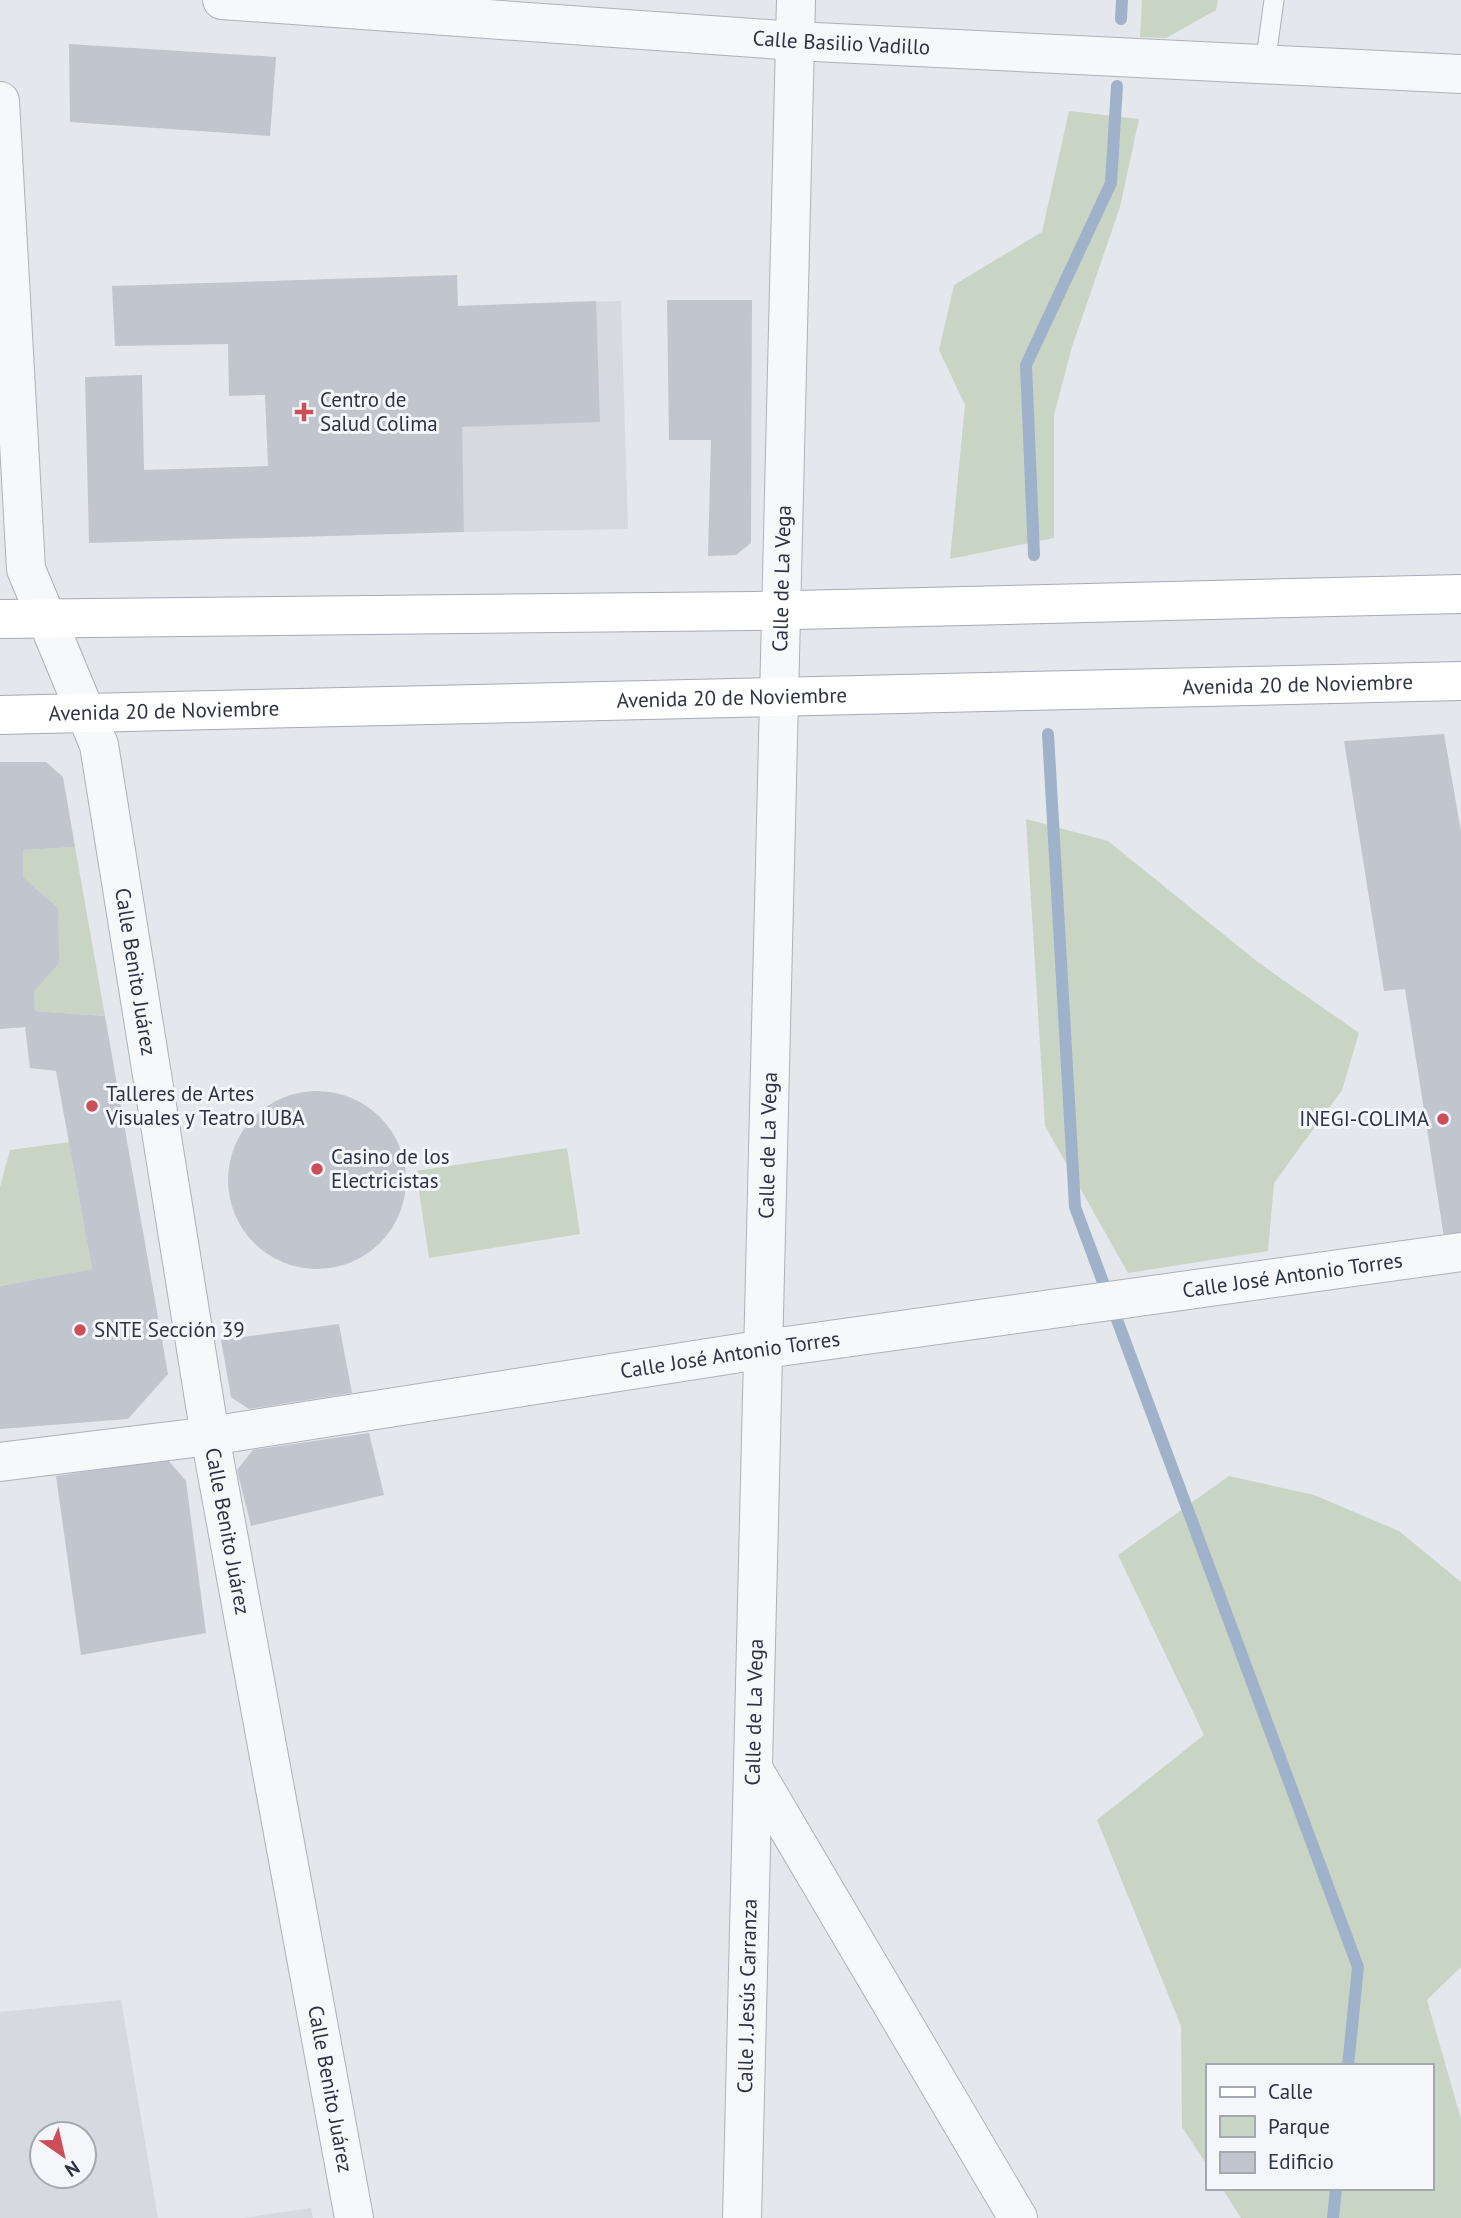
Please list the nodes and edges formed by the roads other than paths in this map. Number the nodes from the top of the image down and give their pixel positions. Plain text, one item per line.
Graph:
1 (222, 0) edge
2 (796, 0) edge
3 (1275, 0) edge
4 (412, 7) edge
5 (795, 41) junction
6 (1265, 65) junction
7 (1461, 74) edge
8 (0, 101) edge
9 (1461, 594) edge
10 (782, 610) junction
11 (46, 618) junction
12 (0, 619) edge
13 (1461, 681) edge
14 (780, 697) junction
15 (85, 713) junction
16 (0, 715) edge
17 (1461, 1252) edge
18 (765, 1349) junction
19 (210, 1436) junction
20 (0, 1462) edge
21 (755, 1772) junction
22 (354, 2218) edge
23 (742, 2218) edge
24 (1018, 2218) edge

1 - 4 street, Calle Basilio Vadillo
2 - 5 street, Calle de La Vega
3 - 6 lane
4 - 5 street, Calle Basilio Vadillo
5 - 6 street, Calle Basilio Vadillo
5 - 10 street, Calle de La Vega
6 - 7 street, Calle Basilio Vadillo
8 - 11 street, Calle Benito Juárez
9 - 10 main road
10 - 11 main road
10 - 14 street, Calle de La Vega
11 - 12 main road
11 - 15 street, Calle Benito Juárez
13 - 14 main road, Avenida 20 de Noviembre
14 - 15 main road, Avenida 20 de Noviembre
14 - 18 street, Calle de La Vega
15 - 16 main road, Avenida 20 de Noviembre
15 - 19 street, Calle Benito Juárez
17 - 18 street, Calle José Antonio Torres
18 - 19 street, Calle José Antonio Torres
18 - 21 street, Calle de La Vega
19 - 20 street, Calle José Antonio Torres
19 - 22 street, Calle Benito Juárez
21 - 23 street, Calle J. Jesús Carranza
21 - 24 street, Calle de La Vega

